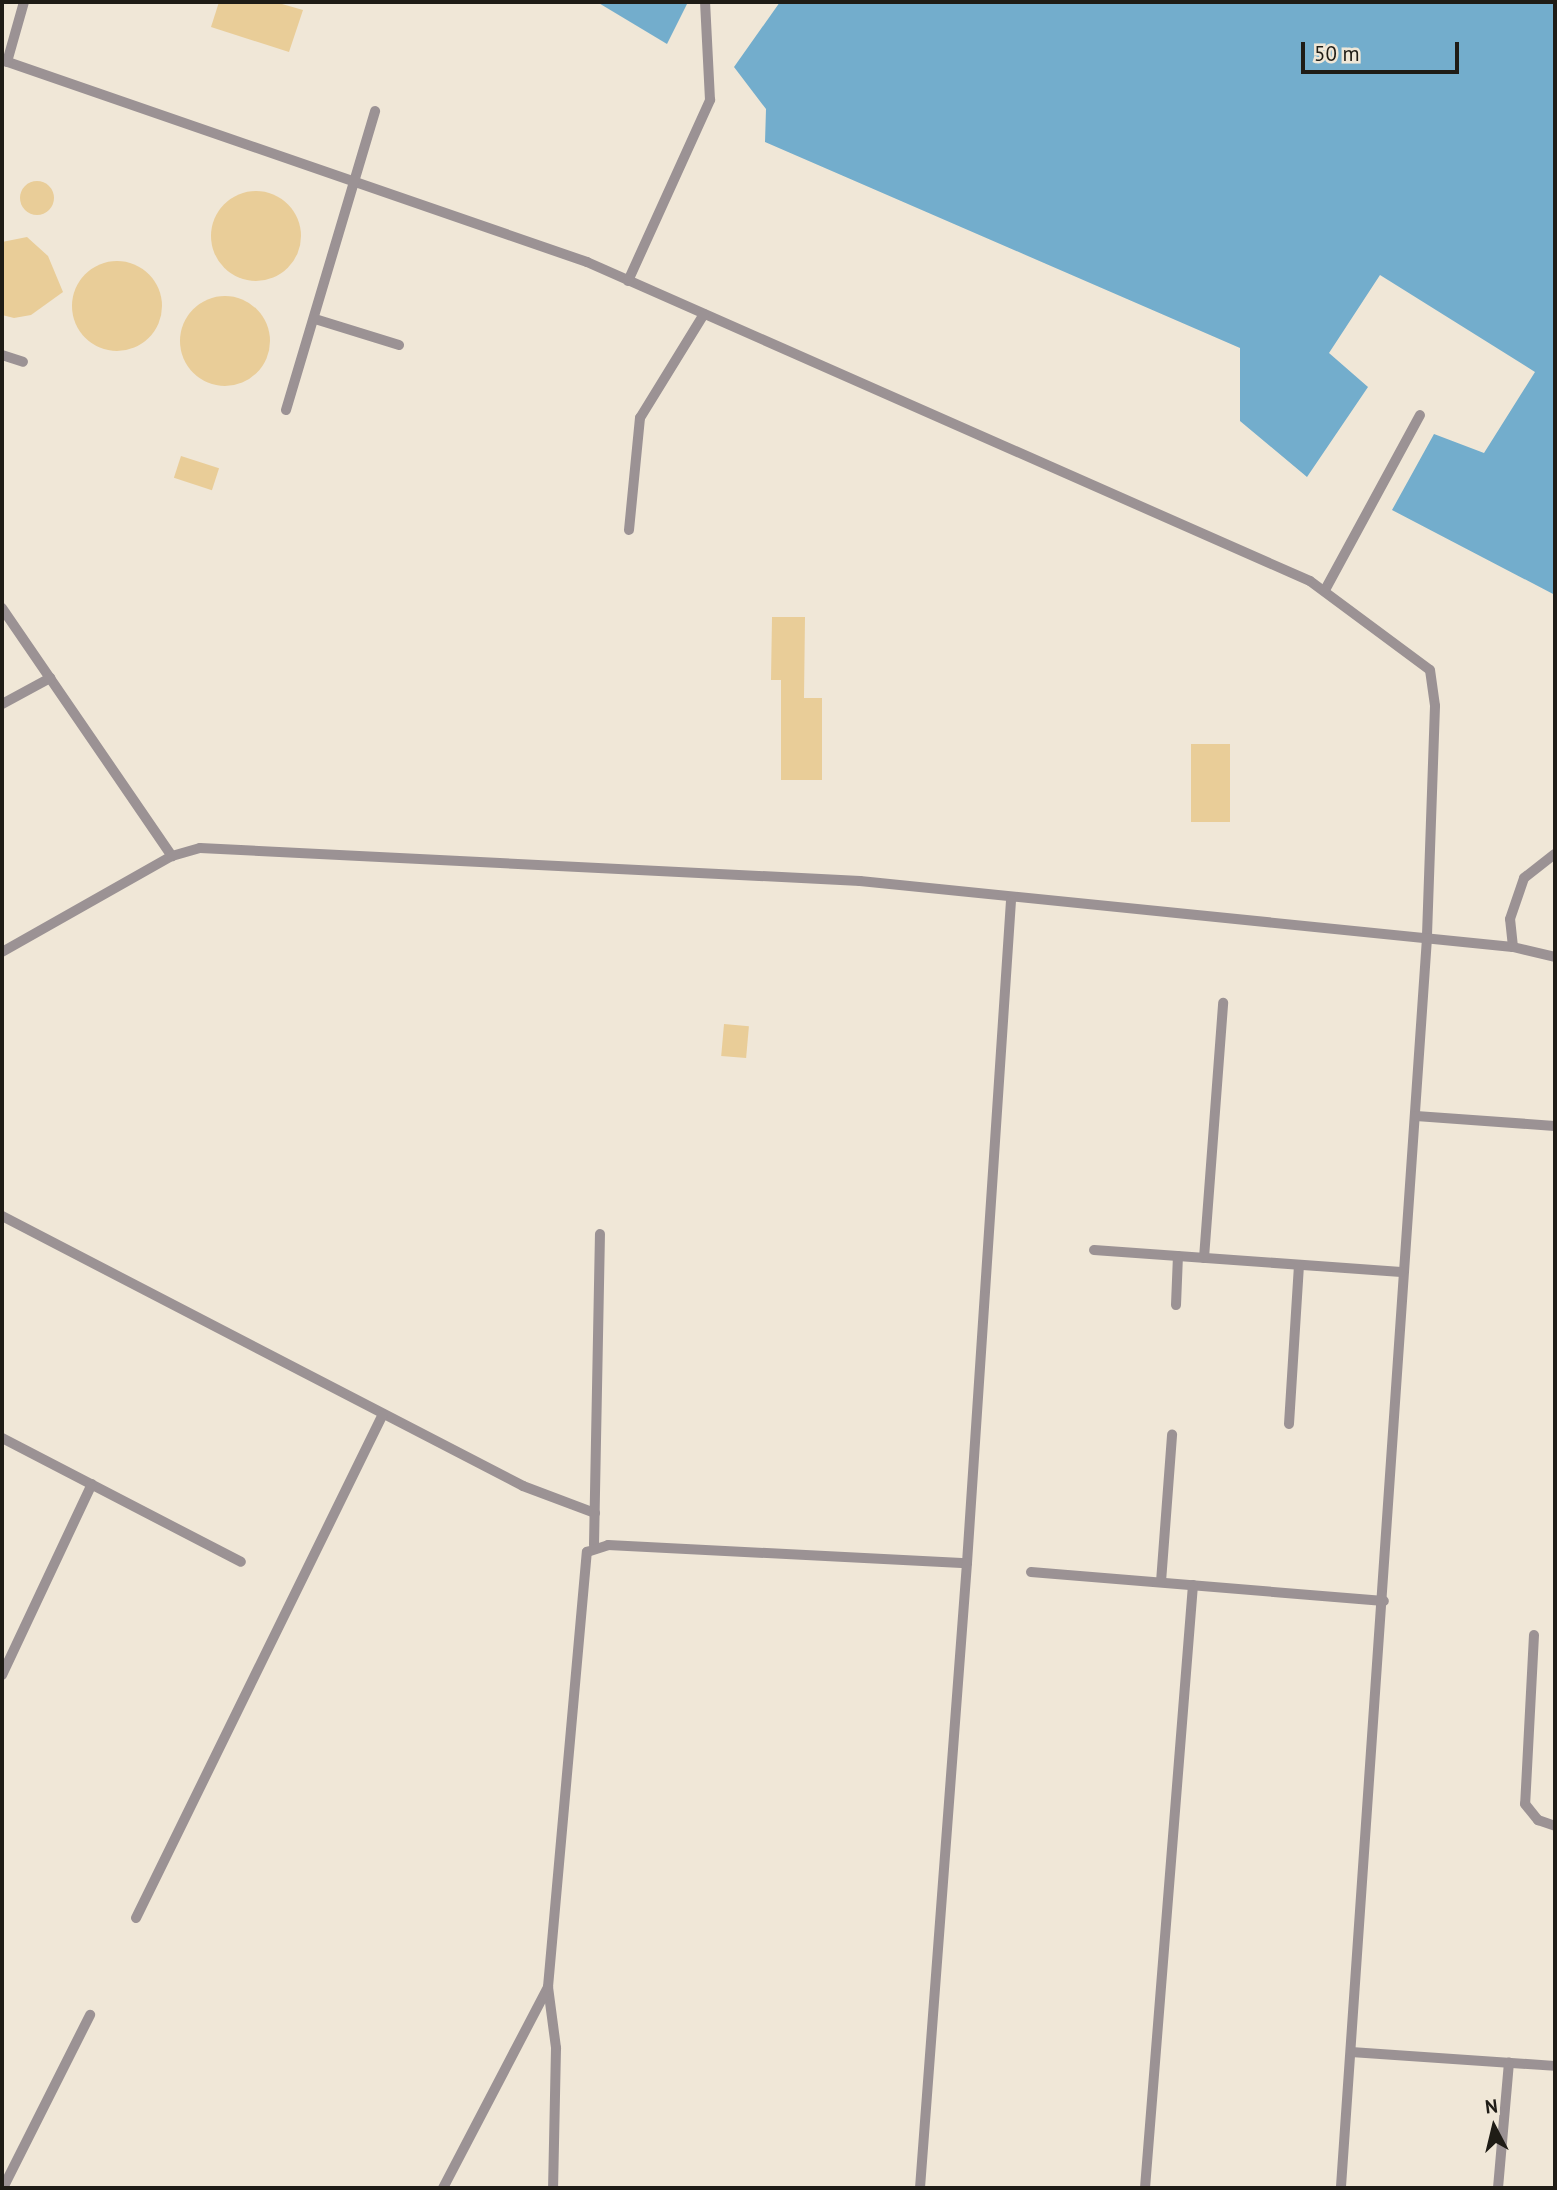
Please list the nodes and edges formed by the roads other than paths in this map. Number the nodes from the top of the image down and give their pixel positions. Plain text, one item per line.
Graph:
1 (24, 2) edge
2 (705, 2) edge
3 (5, 61) edge
4 (375, 111) dead end
5 (356, 185) junction
6 (628, 281) junction
7 (704, 314) junction
8 (315, 319) junction
9 (398, 345) dead end
10 (2, 355) edge
11 (23, 362) dead end
12 (286, 410) dead end
13 (1420, 415) dead end
14 (629, 530) dead end
15 (1325, 590) junction
16 (2, 608) edge
17 (50, 678) junction
18 (2, 704) edge
19 (1555, 855) edge
20 (172, 856) junction
21 (1011, 900) junction
22 (1427, 938) junction
23 (1513, 947) junction
24 (2, 952) edge
25 (1555, 957) edge
26 (1223, 1003) dead end
27 (1416, 1116) junction
28 (1555, 1126) edge
29 (2, 1216) edge
30 (600, 1234) dead end
31 (1094, 1250) dead end
32 (1178, 1256) junction
33 (1204, 1258) junction
34 (1299, 1265) junction
35 (1401, 1272) junction
36 (1176, 1305) dead end
37 (383, 1414) junction
38 (1289, 1424) dead end
39 (1172, 1434) dead end
40 (2, 1438) edge
41 (92, 1484) junction
42 (595, 1513) junction
43 (594, 1545) junction
44 (241, 1562) dead end
45 (967, 1563) junction
46 (1031, 1572) dead end
47 (1161, 1582) junction
48 (1194, 1586) junction
49 (1384, 1601) junction
50 (1534, 1635) dead end
51 (2, 1675) edge
52 (1555, 1826) edge
53 (136, 1918) dead end
54 (548, 1987) junction
55 (90, 2015) dead end
56 (1351, 2052) junction
57 (1509, 2062) junction
58 (1555, 2066) edge
59 (3, 2188) edge
60 (443, 2188) edge
61 (553, 2188) edge
62 (920, 2188) edge
63 (1145, 2188) edge
64 (1341, 2188) edge
65 (1499, 2188) edge

1 - 3 lane
2 - 6 lane
3 - 5 lane
4 - 5 lane
5 - 6 lane
5 - 8 lane
6 - 7 lane
7 - 14 lane
7 - 15 lane
8 - 9 lane
8 - 12 lane
10 - 11 lane
13 - 15 lane
15 - 22 lane
16 - 17 lane
17 - 18 lane
17 - 20 lane
19 - 23 lane
20 - 21 lane
20 - 24 lane
21 - 22 lane
21 - 45 lane
22 - 23 lane
22 - 27 lane
23 - 25 lane
26 - 33 lane
27 - 28 lane
27 - 35 lane
29 - 37 lane
30 - 42 lane
31 - 32 lane
32 - 33 lane
32 - 36 lane
33 - 34 lane
34 - 35 lane
34 - 38 lane
35 - 49 lane
37 - 42 lane
37 - 53 lane
39 - 47 lane
40 - 41 lane
41 - 44 lane
41 - 51 lane
42 - 43 lane
43 - 45 lane
43 - 54 lane
45 - 62 lane
46 - 47 lane
47 - 48 lane
48 - 49 lane
48 - 63 lane
49 - 56 lane
50 - 52 lane
54 - 60 lane
54 - 61 lane
55 - 59 lane
56 - 57 lane
56 - 64 lane
57 - 58 lane
57 - 65 lane

